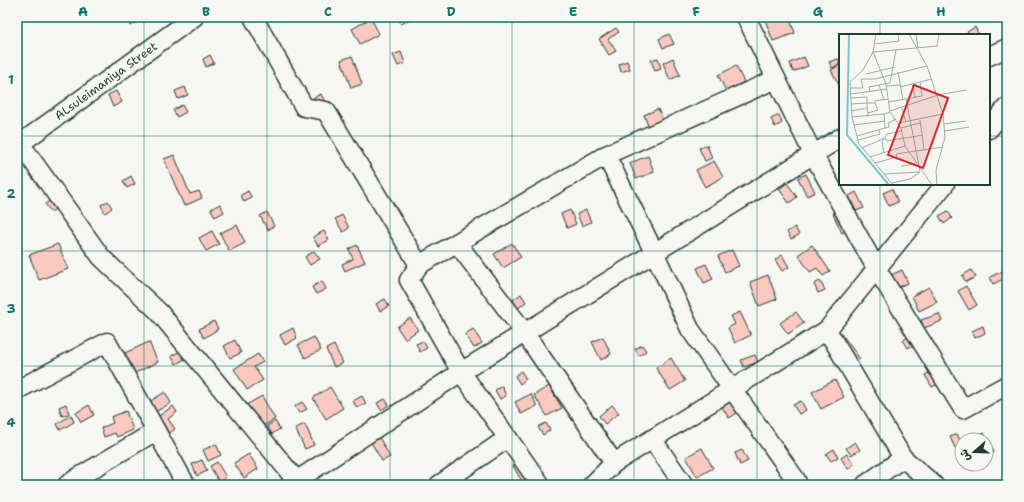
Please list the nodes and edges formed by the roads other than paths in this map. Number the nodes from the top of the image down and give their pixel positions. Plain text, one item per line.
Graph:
1 (194, 17) edge
2 (253, 17) edge
3 (746, 17) edge
4 (1007, 48) edge
5 (990, 56) edge
6 (776, 79) junction
7 (1005, 116) edge
8 (990, 128) edge
9 (839, 139) edge
10 (18, 143) edge
11 (813, 154) junction
12 (606, 155) junction
13 (944, 185) edge
14 (457, 243) junction
15 (654, 252) junction
16 (419, 265) junction
17 (876, 268) junction
18 (827, 330) junction
19 (524, 332) junction
20 (461, 372) junction
21 (1007, 385) edge
22 (732, 389) junction
23 (17, 390) edge
24 (156, 431) junction
25 (508, 438) junction
26 (652, 439) junction
27 (904, 458) junction
28 (614, 463) junction
29 (296, 484) edge
30 (67, 485) edge
31 (186, 485) edge
32 (438, 485) edge
33 (541, 485) edge
34 (592, 485) edge
35 (684, 485) edge
36 (798, 485) edge
37 (865, 485) edge
38 (934, 485) edge

1 - 10 street, ALsuleimaniya Street
2 - 16 street
3 - 6 street
4 - 5 street
6 - 11 street
6 - 12 street
7 - 8 street
9 - 11 street
10 - 29 street
11 - 15 street
11 - 17 street
12 - 14 street
12 - 15 street
13 - 17 street
14 - 16 street
14 - 19 street
15 - 19 street
15 - 22 street
16 - 20 street
17 - 18 street
17 - 21 street
18 - 22 street
18 - 27 street
19 - 20 street
19 - 28 street
20 - 25 street
20 - 29 street
22 - 26 street
22 - 36 street
23 - 24 street
24 - 30 street
24 - 31 street
25 - 32 street
25 - 33 street
26 - 28 street
26 - 35 street
27 - 37 street
27 - 38 street
28 - 34 street

